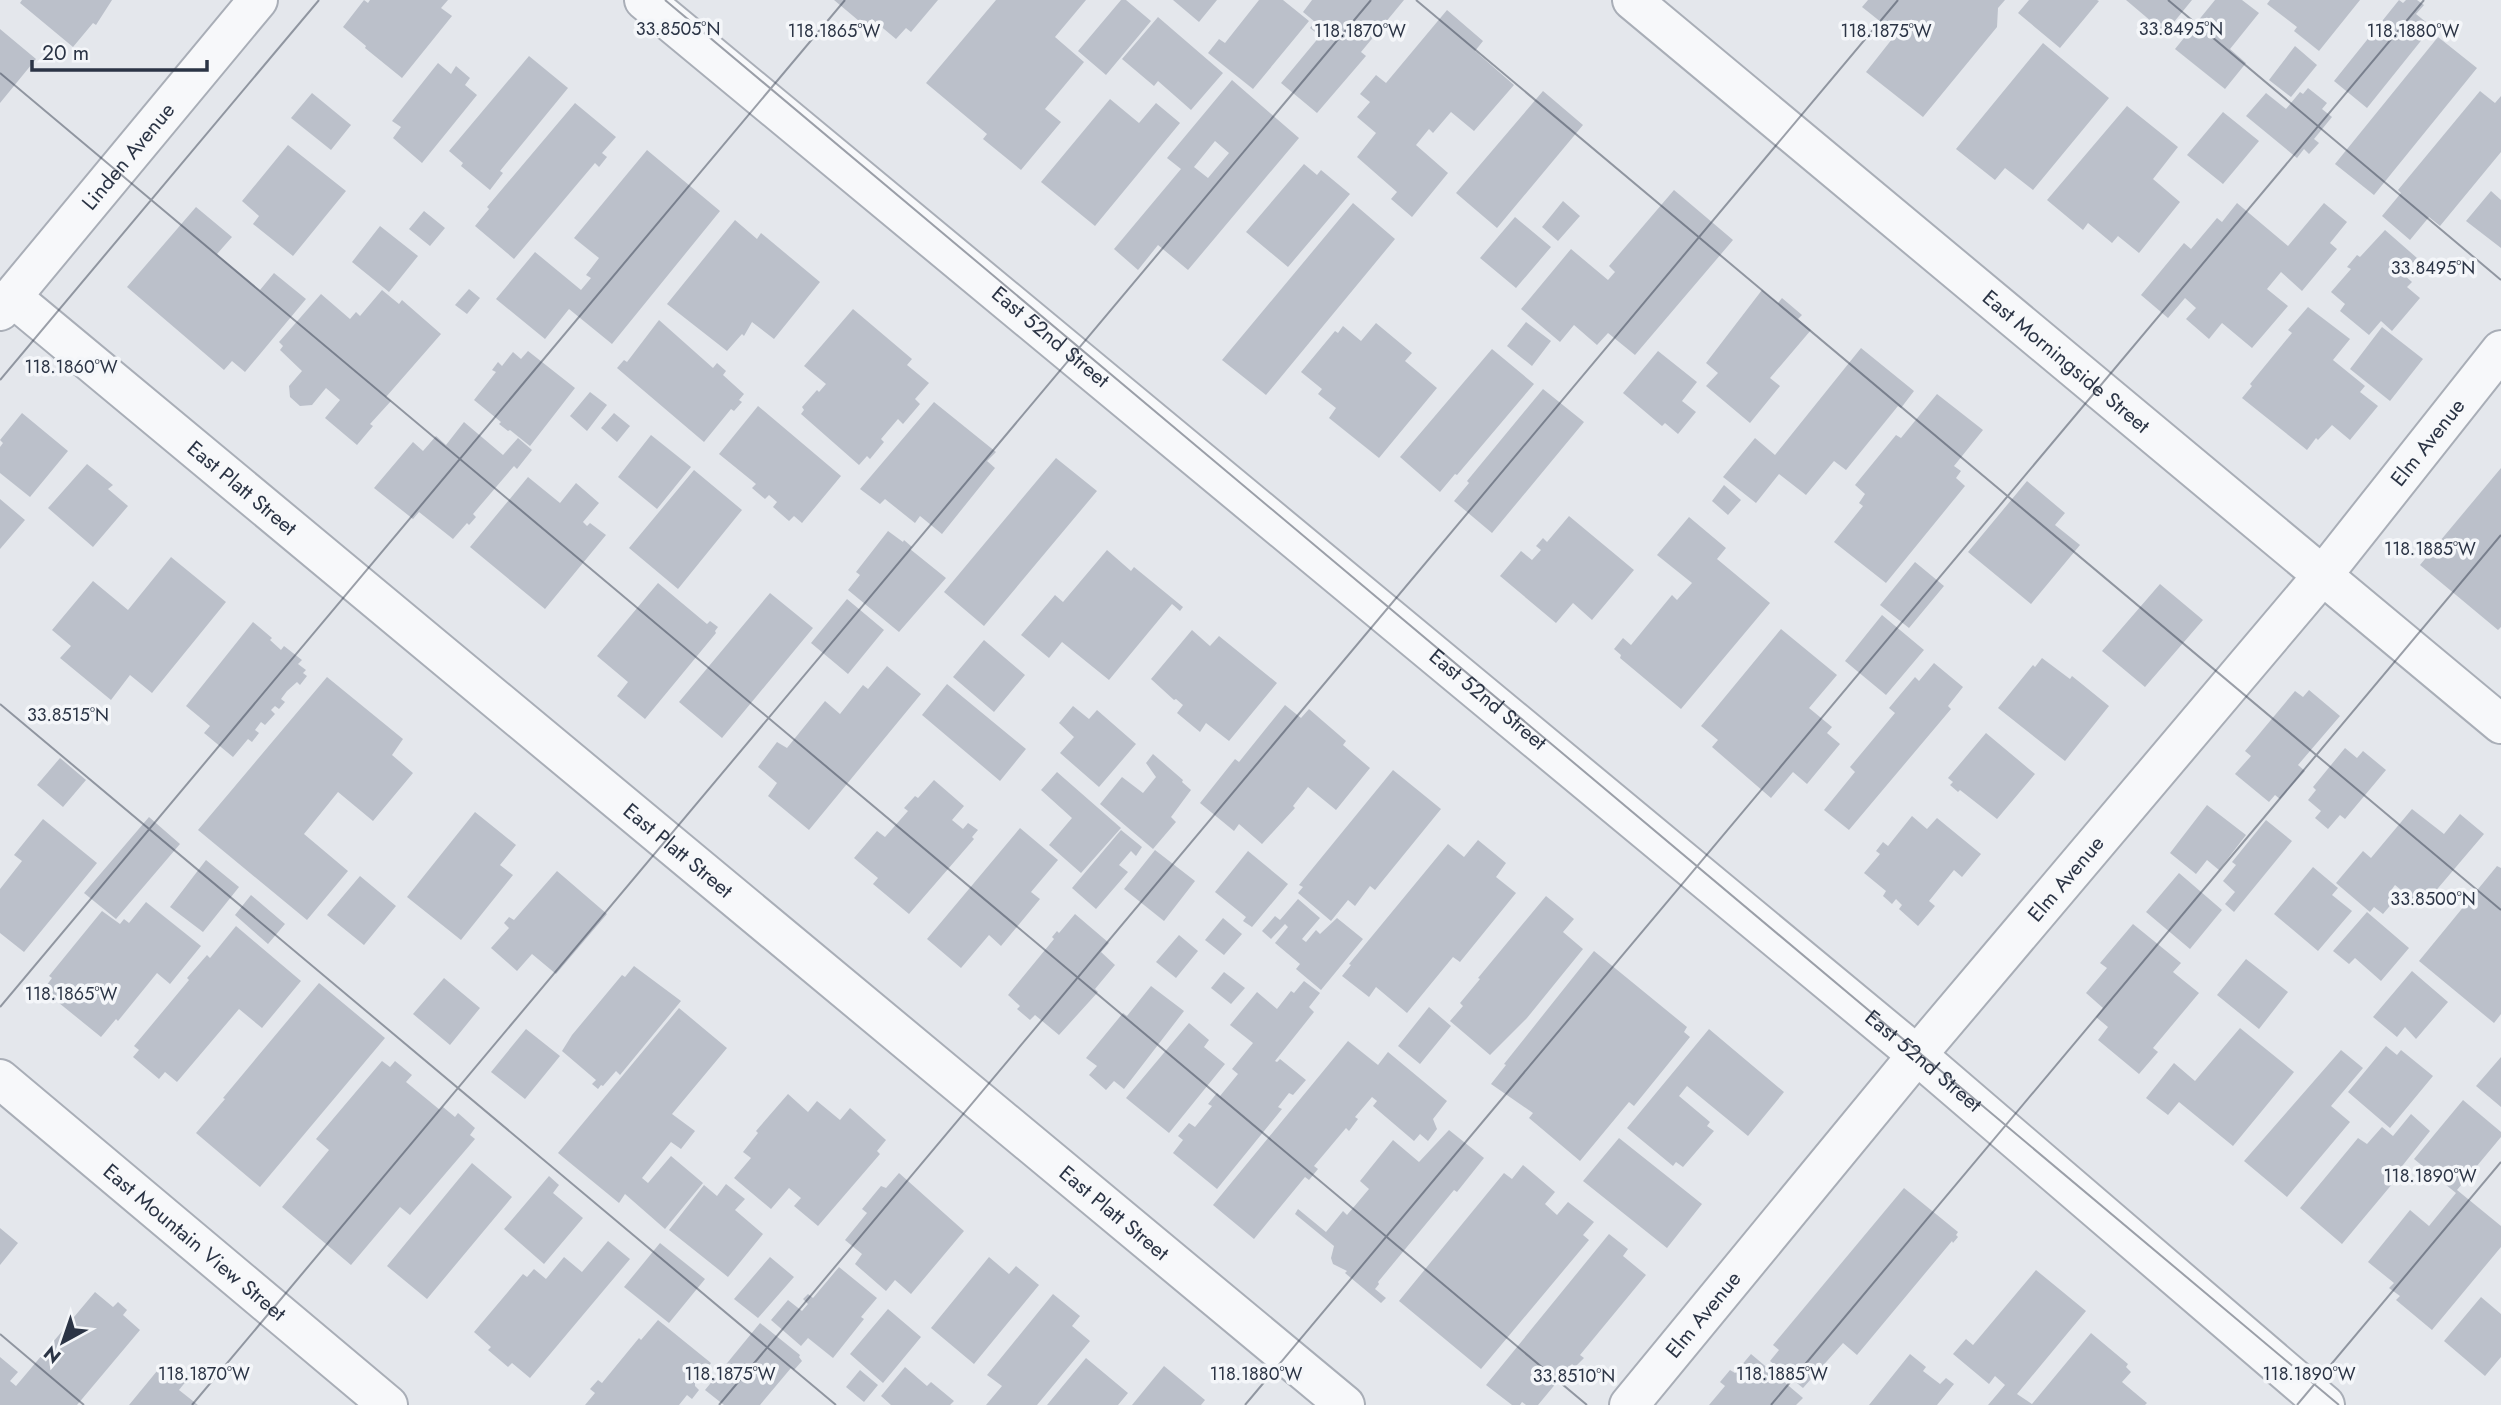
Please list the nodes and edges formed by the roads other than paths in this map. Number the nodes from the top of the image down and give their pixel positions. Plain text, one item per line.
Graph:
1 (258, 0) edge
2 (643, 0) edge
3 (1632, 0) edge
4 (6, 304) edge
5 (2501, 350) edge
6 (2322, 576) junction
7 (2501, 724) edge
8 (1917, 1055) junction
9 (0, 1079) edge
10 (388, 1405) edge
11 (1345, 1405) edge
12 (1629, 1405) edge
13 (2325, 1405) edge

1 - 4 street, Linden Avenue
2 - 8 street, East 52nd Street
3 - 6 street, East Morningside Street
4 - 11 street, East Platt Street
5 - 6 street, Elm Avenue
6 - 7 street, East Morningside Street
6 - 8 street, Elm Avenue
8 - 12 street, Elm Avenue
8 - 13 street, East 52nd Street
9 - 10 street, East Mountain View Street

